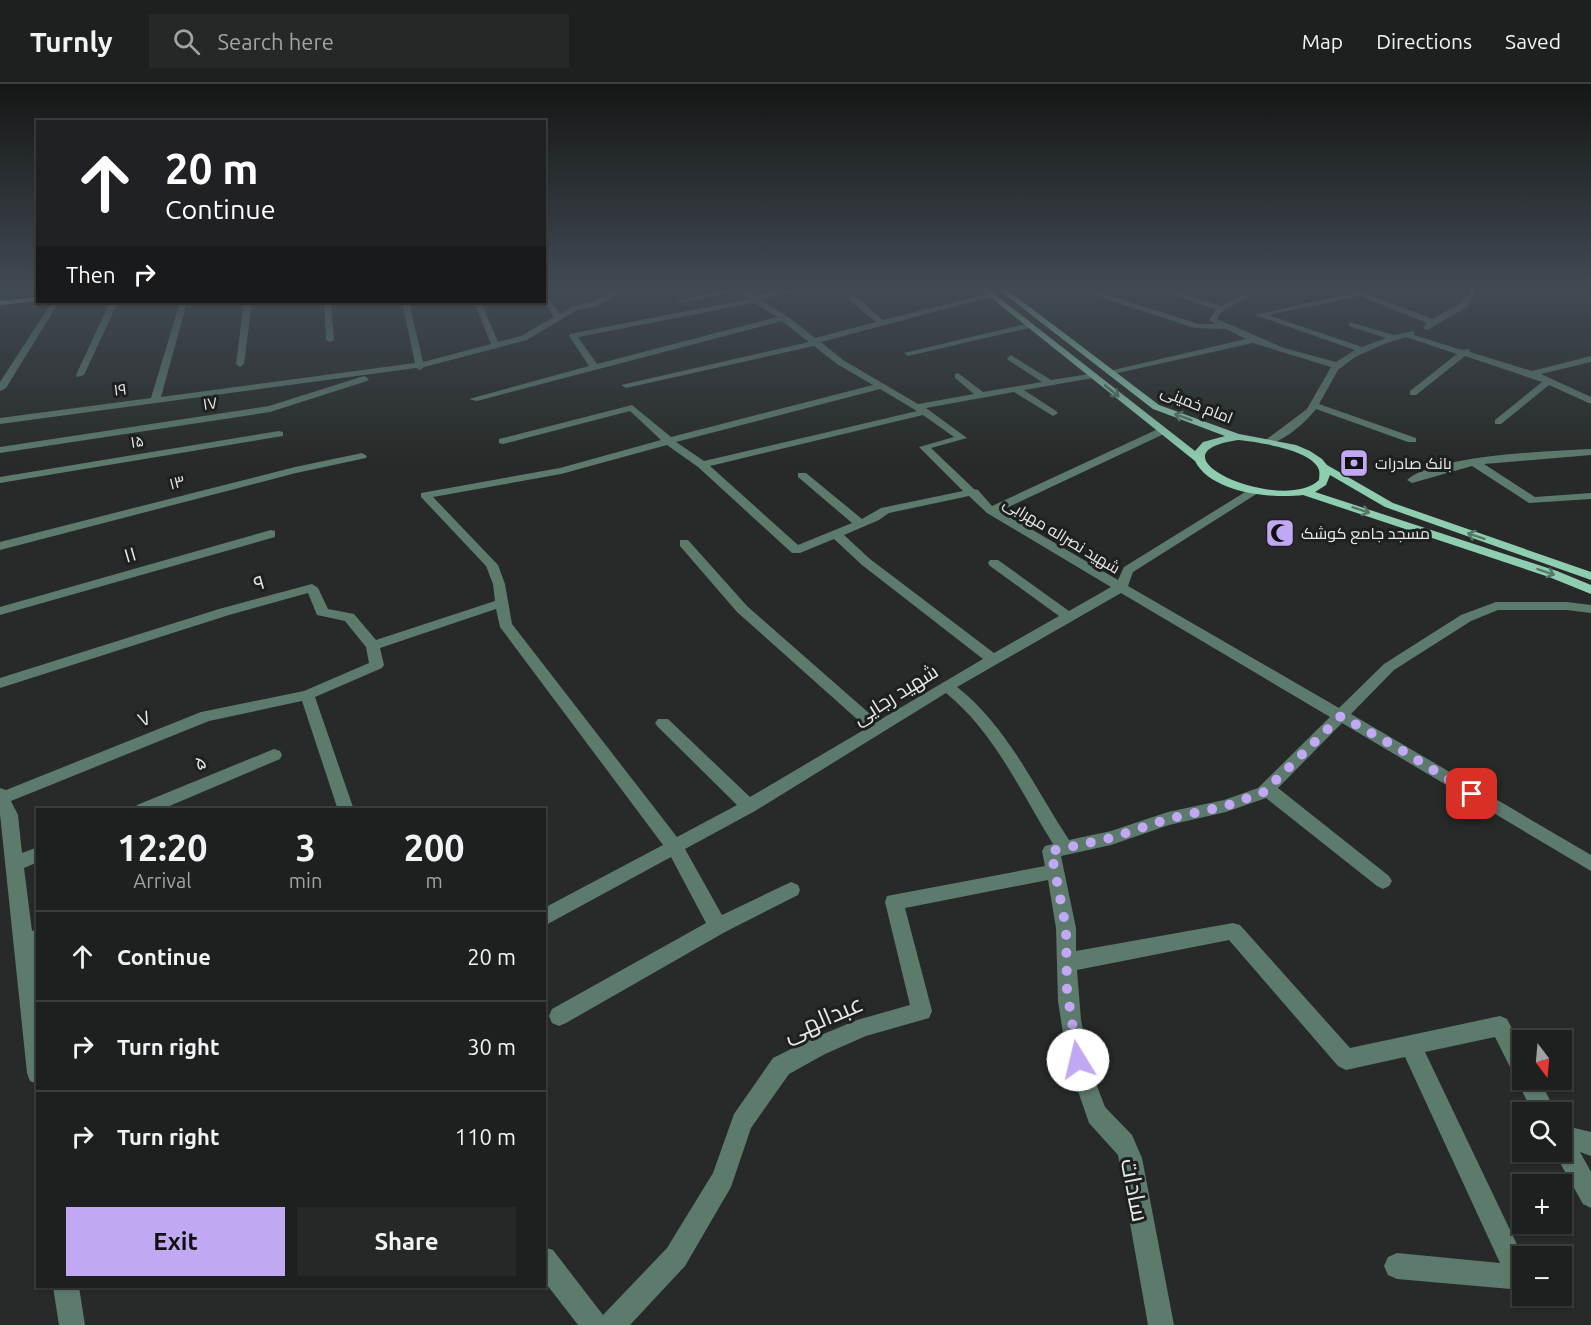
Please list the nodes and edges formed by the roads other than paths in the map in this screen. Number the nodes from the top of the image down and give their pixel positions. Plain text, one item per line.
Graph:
1 (27, 347) edge
2 (94, 347) edge
3 (170, 347) edge
4 (242, 347) edge
5 (416, 347) edge
6 (492, 347) edge
7 (581, 347) edge
8 (675, 347) edge
9 (794, 347) edge
10 (822, 347) edge
11 (935, 347) edge
12 (1058, 347) edge
13 (1078, 347) edge
14 (1224, 347) edge
15 (1273, 347) edge
16 (1354, 347) edge
17 (1371, 347) edge
18 (1452, 347) edge
19 (1460, 347) edge
20 (1363, 350) junction
21 (1466, 351) junction
22 (908, 353) dead end
23 (1011, 358) dead end
24 (1591, 359) edge
25 (240, 364) dead end
26 (420, 366) junction
27 (1339, 366) junction
28 (595, 368) junction
29 (1112, 373) junction
30 (1532, 374) junction
31 (81, 375) dead end
32 (1093, 375) junction
33 (958, 376) dead end
34 (1548, 381) junction
35 (1050, 383) junction
36 (626, 385) dead end
37 (882, 386) junction
38 (1, 388) edge
39 (1016, 389) junction
40 (1413, 393) dead end
41 (981, 395) junction
42 (474, 399) dead end
43 (155, 400) junction
44 (1591, 402) edge
45 (1314, 405) junction
46 (921, 409) junction
47 (1053, 413) dead end
48 (0, 421) edge
49 (1498, 422) dead end
50 (1162, 431) junction
51 (279, 434) dead end
52 (1238, 437) junction
53 (1412, 440) dead end
54 (503, 441) dead end
55 (668, 441) junction
56 (1271, 441) junction
57 (0, 450) edge
58 (1591, 452) edge
59 (362, 456) dead end
60 (1198, 459) junction
61 (1475, 463) junction
62 (702, 465) junction
63 (1321, 466) junction
64 (802, 475) dead end
65 (0, 480) edge
66 (1412, 480) dead end
67 (1254, 491) junction
68 (974, 492) junction
69 (1305, 492) junction
70 (1591, 496) edge
71 (991, 511) junction
72 (860, 524) junction
73 (271, 534) dead end
74 (836, 534) junction
75 (684, 543) dead end
76 (0, 546) edge
77 (994, 563) dead end
78 (1591, 576) edge
79 (1121, 587) junction
80 (1591, 590) edge
81 (502, 603) junction
82 (1591, 609) edge
83 (0, 611) edge
84 (1069, 617) junction
85 (373, 646) junction
86 (993, 660) junction
87 (0, 683) edge
88 (947, 686) junction
89 (307, 695) junction
90 (1341, 716) junction
91 (663, 723) dead end
92 (878, 729) junction
93 (274, 755) dead end
94 (1267, 789) junction
95 (1, 796) edge
96 (749, 806) junction
97 (148, 808) edge
98 (345, 808) edge
99 (674, 846) junction
100 (1065, 848) junction
101 (36, 855) edge
102 (14, 864) junction
103 (1591, 864) edge
104 (1055, 871) junction
105 (1383, 881) dead end
106 (791, 890) dead end
107 (546, 917) edge
108 (717, 926) junction
109 (30, 940) edge
110 (1073, 962) junction
111 (559, 1016) dead end
112 (36, 1043) edge
113 (1410, 1045) junction
114 (1512, 1050) edge
115 (1572, 1139) edge
116 (1591, 1144) edge
117 (1572, 1161) edge
118 (1591, 1196) edge
119 (546, 1262) edge
120 (1397, 1266) dead end
121 (66, 1288) edge
122 (72, 1325) edge
123 (594, 1325) edge
124 (612, 1325) edge
125 (1161, 1325) edge

1 - 38 street
2 - 31 street
3 - 43 street
4 - 25 street
5 - 26 street
6 - 26 street, ۱۹
7 - 28 street
8 - 28 street
9 - 36 street
10 - 37 street, شهید نصراله مهرابی
11 - 22 street
12 - 32 main road, امام خمینی
13 - 29 main road, امام خمینی
14 - 29 street
15 - 27 street
16 - 20 street
17 - 20 street
18 - 21 street
19 - 21 street
20 - 27 street
21 - 30 street
21 - 40 street
23 - 35 street
24 - 30 street
26 - 43 street, ۱۹
26 - 57 street, ۱۷
27 - 45 street
28 - 42 street
52 -> 29 main road, امام خمینی
30 - 34 street
32 - 35 street
32 -> 50 main road, امام خمینی
33 - 41 street
34 - 44 street
34 - 49 street
35 - 39 street
37 - 46 street, شهید نصراله مهرابی
37 - 55 street
39 - 41 street
39 - 47 street
41 - 46 street
43 - 48 street, ۱۹
45 - 53 street
45 - 56 street
46 - 62 street
46 - 68 street, شهید نصراله مهرابی
50 - 60 main road, امام خمینی
50 - 71 street
51 - 65 street, ۱۵
52 - 56 main road
52 - 60 main road
54 - 55 street
55 - 62 street
55 - 81 street
56 - 63 main road
58 - 61 street
59 - 76 street, ۱۳
60 - 67 main road, امام خمینی
61 - 66 street
61 - 70 street
62 - 74 street
63 - 69 main road
78 -> 63 main road
64 - 72 street
67 - 69 main road, امام خمینی
67 - 79 street, شهید رجایی
68 - 71 street, شهید نصراله مهرابی
68 - 72 street
69 -> 80 main road
71 - 79 street, شهید نصراله مهرابی
72 - 74 street
73 - 83 street, ۱۱
74 - 86 street
75 - 92 street
77 - 84 street
79 - 84 street, شهید رجایی
79 - 90 street, شهید نصراله مهرابی
81 - 85 street
81 - 99 street
82 - 90 street
84 - 86 street, شهید رجایی
85 - 87 street, ۹
85 - 89 street, ۷
86 - 88 street, شهید رجایی
88 - 92 street, شهید رجایی
88 - 100 street
89 - 95 street, ۷
89 - 98 street
90 - 94 street
90 - 103 street, شهید نصراله مهرابی
91 - 96 street
92 - 96 street, شهید رجایی
93 - 97 street, ۵
94 - 100 street
94 - 105 street
95 - 102 street
96 - 99 street, شهید رجایی
99 - 107 street, شهید رجایی
99 - 108 street
100 - 104 street
101 - 102 street
102 - 109 street
104 - 110 street, سادات
104 - 124 street, عبدالهی
106 - 108 street
108 - 111 street
109 - 112 street
110 - 113 street
110 - 125 street, سادات
113 - 114 street
113 - 120 street
115 - 116 street
117 - 118 street
119 - 123 street
121 - 122 street

